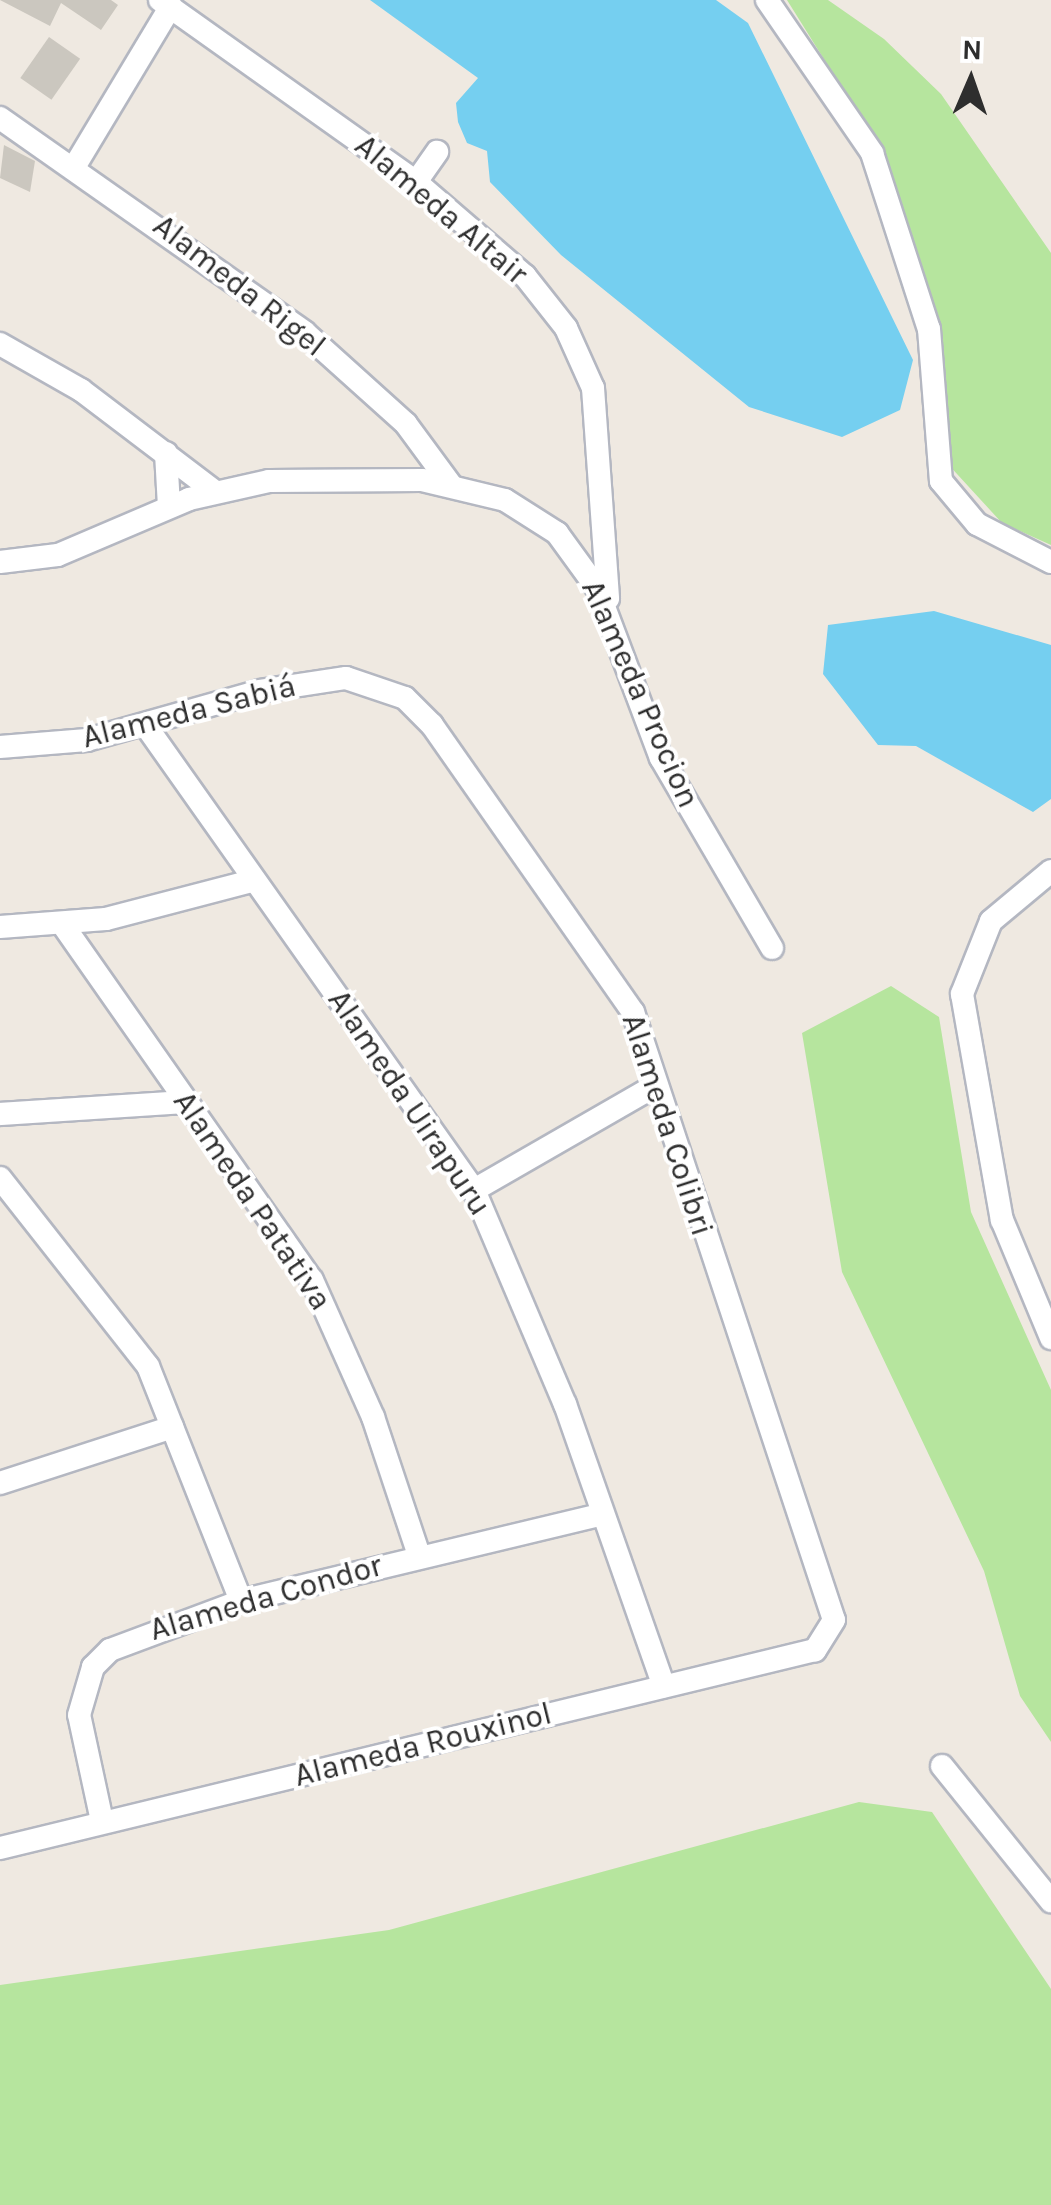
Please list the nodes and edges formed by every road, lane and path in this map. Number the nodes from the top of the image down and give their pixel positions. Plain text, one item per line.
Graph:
1 (767, 0) edge
2 (165, 3) edge
3 (0, 118) edge
4 (437, 152) dead end
5 (76, 164) junction
6 (416, 182) junction
7 (0, 344) edge
8 (166, 453) junction
9 (450, 485) junction
10 (214, 491) junction
11 (598, 504) junction
12 (168, 506) junction
13 (558, 533) junction
14 (0, 562) edge
15 (1051, 562) edge
16 (610, 621) junction
17 (378, 684) joint
18 (146, 726) junction
19 (0, 748) edge
20 (1051, 871) edge
21 (252, 881) junction
22 (63, 925) junction
23 (0, 926) edge
24 (772, 948) dead end
25 (655, 1086) junction
26 (186, 1102) junction
27 (0, 1114) edge
28 (0, 1178) edge
29 (474, 1190) junction
30 (1051, 1338) edge
31 (172, 1427) junction
32 (0, 1480) edge
33 (603, 1514) junction
34 (419, 1556) junction
35 (241, 1601) junction
36 (831, 1633) joint
37 (664, 1686) junction
38 (942, 1766) dead end
39 (102, 1821) junction
40 (2, 1849) edge
41 (1051, 1901) edge

1 - 15 street
2 - 5 street
2 - 6 street, Alameda Altair
3 - 5 street, Alameda Rigel
4 - 6 street
5 - 9 street, Alameda Rigel
6 - 11 street, Alameda Altair
7 - 8 street
8 - 10 street
8 - 12 street
9 - 10 street, Alameda Procion
9 - 13 street, Alameda Procion
10 - 12 street, Alameda Procion
11 - 13 street
11 - 16 street, Alameda Altair
12 - 14 street, Alameda Procion
13 - 16 street, Alameda Procion
16 - 24 street, Alameda Procion
17 - 18 street, Alameda Sabiá
17 - 25 street, Alameda Colibri
18 - 19 street, Alameda Sabiá
18 - 21 street, Alameda Uirapuru
20 - 30 street
21 - 22 street
21 - 29 street, Alameda Uirapuru
22 - 23 street
22 - 26 street, Alameda Patativa
25 - 29 street
25 - 36 street, Alameda Colibri
26 - 27 street
26 - 34 street, Alameda Patativa
28 - 31 street
29 - 33 street, Alameda Uirapuru
31 - 32 street
31 - 35 street
33 - 34 street, Alameda Condor
33 - 37 street, Alameda Uirapuru
34 - 35 street, Alameda Condor
35 - 39 street, Alameda Condor
36 - 37 street, Alameda Rouxinol
37 - 39 street, Alameda Rouxinol
38 - 41 street
39 - 40 street, Alameda Rouxinol

